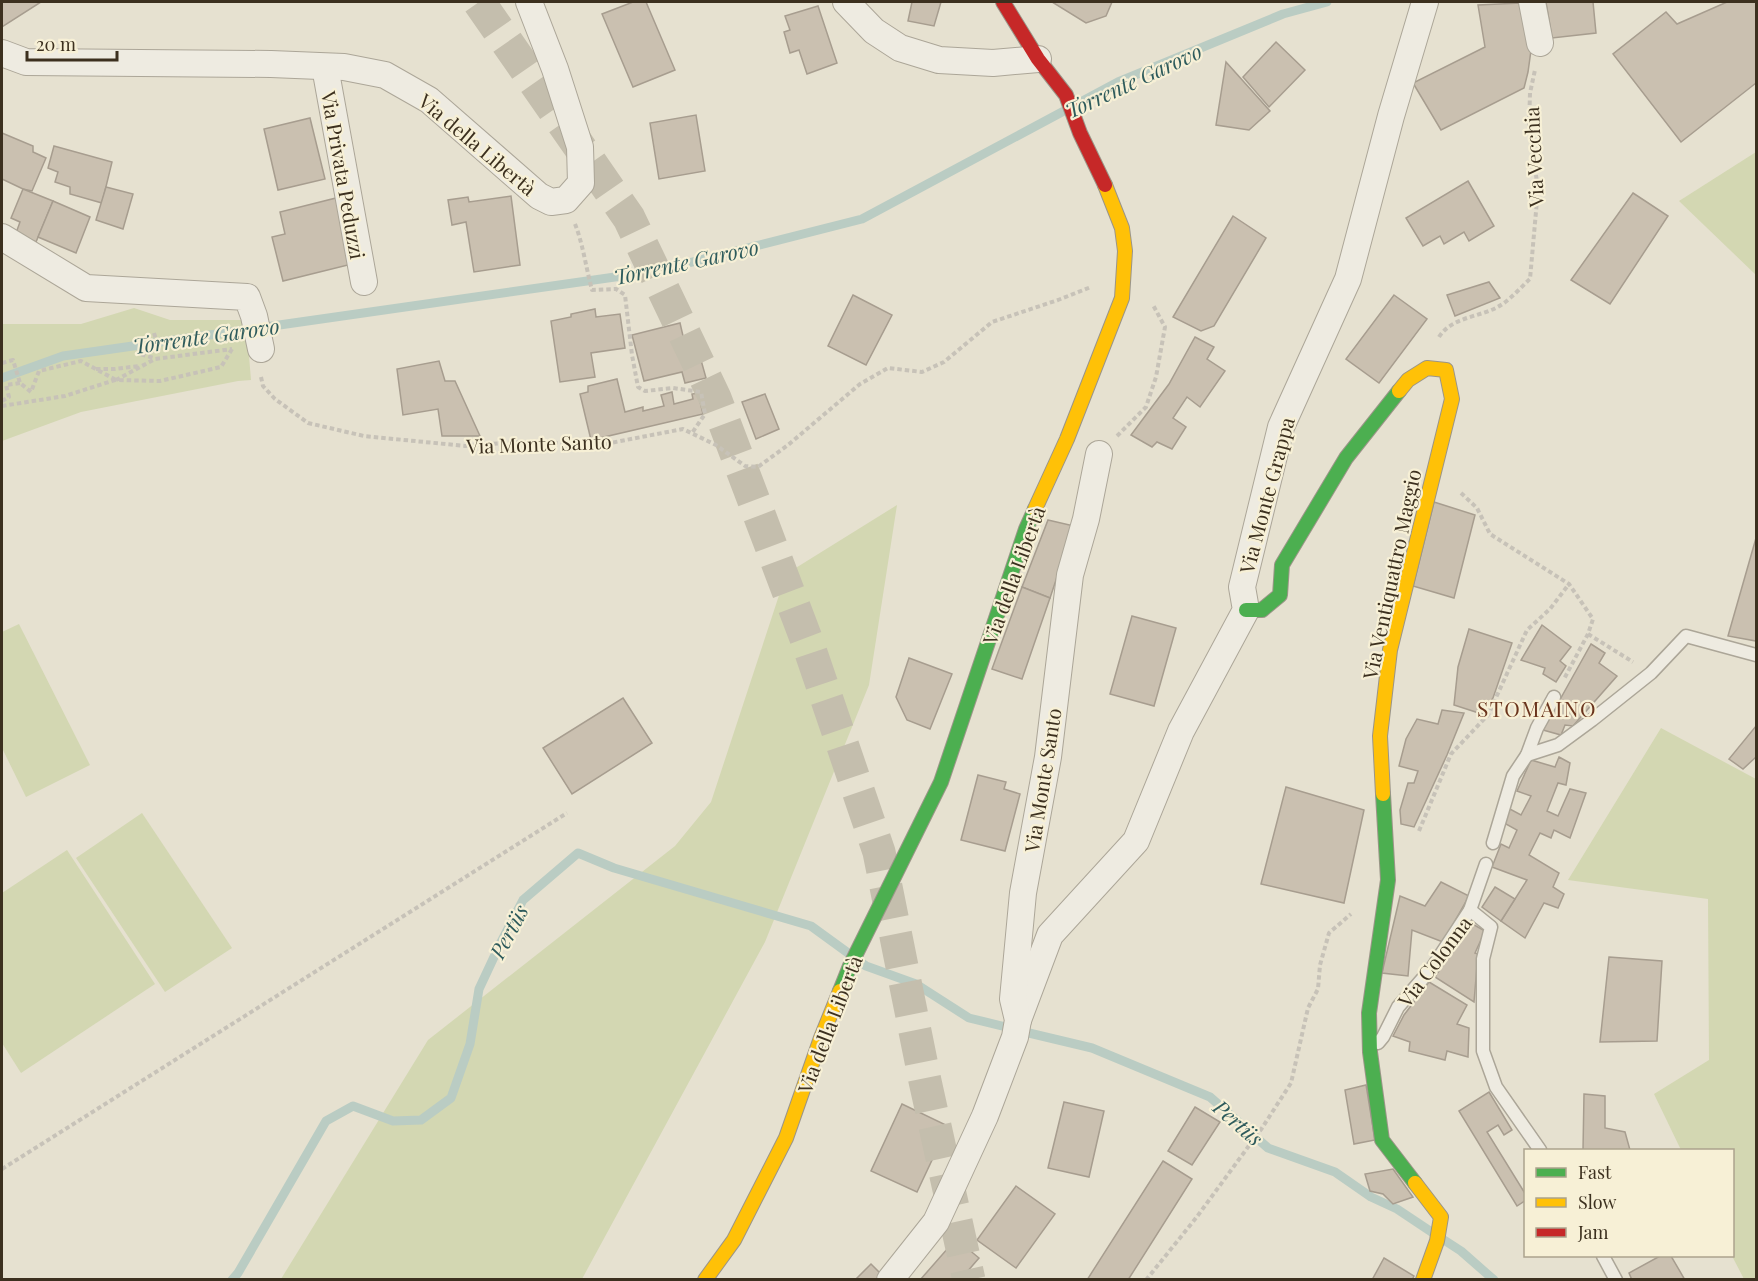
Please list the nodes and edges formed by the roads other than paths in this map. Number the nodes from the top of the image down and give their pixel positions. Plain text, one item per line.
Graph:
1 (529, 2) edge
2 (846, 2) edge
3 (1003, 2) edge
4 (1425, 2) edge
5 (1532, 2) edge
6 (1540, 43) road end
7 (2, 53) edge
8 (1038, 59) junction
9 (325, 67) junction
10 (2, 237) edge
11 (364, 282) dead end
12 (250, 349) road end
13 (1099, 454) road end
14 (1246, 610) junction
15 (1756, 655) edge
16 (1554, 697) road end
17 (1527, 755) junction
18 (1493, 843) dead end
19 (1486, 864) dead end
20 (1470, 910) junction
21 (1018, 1020) junction
22 (1370, 1052) junction
23 (1539, 1149) edge
24 (1604, 1257) edge
25 (705, 1280) edge
26 (890, 1280) edge
27 (1423, 1280) edge
28 (1616, 1280) edge

1 - 9 street, Via della Libertà
2 - 8 street
3 - 8 street, Via della Libertà
4 - 14 street, Via Monte Grappa
5 - 6 street
7 - 9 street, Via della Libertà
8 - 25 street, Via della Libertà
9 - 11 street, Via Privata Peduzzi
10 - 12 street
13 - 21 street, Via Monte Santo
14 - 21 street
14 - 22 street, Via Ventiquattro Maggio
15 - 17 lane
16 - 17 lane
17 - 18 lane
19 - 20 lane
20 - 22 lane, Via Colonna
20 - 23 lane, Via Colonna
21 - 26 street, Via Monte Santo
22 - 27 street, Via Ventiquattro Maggio
24 - 28 lane

